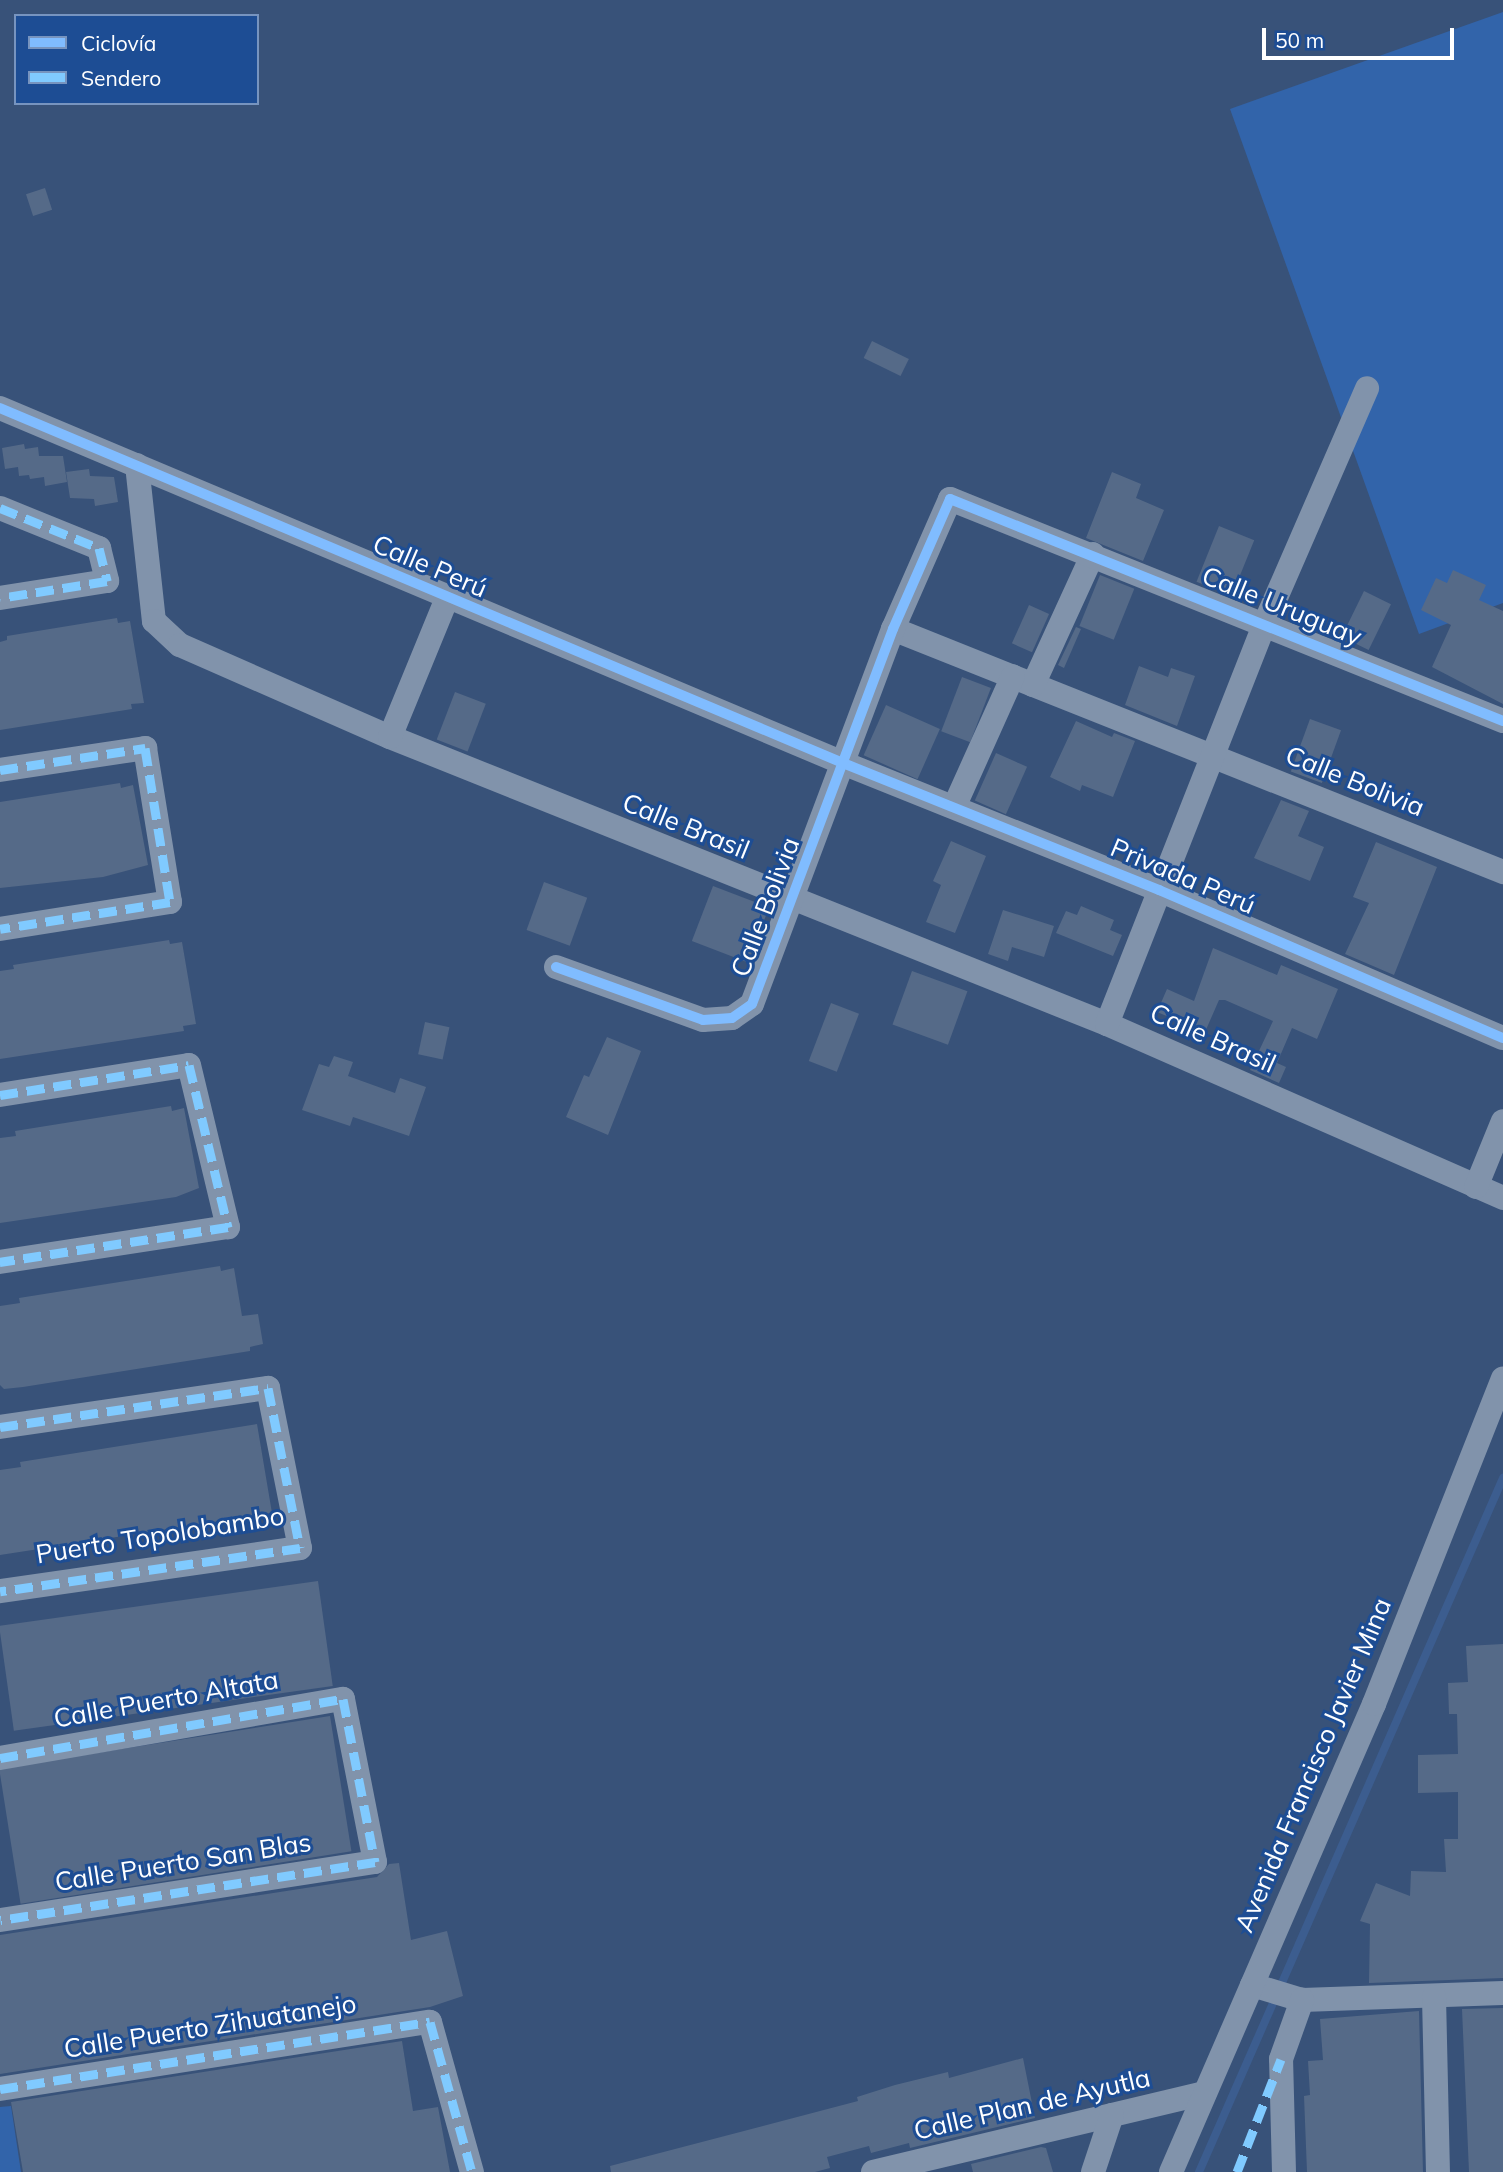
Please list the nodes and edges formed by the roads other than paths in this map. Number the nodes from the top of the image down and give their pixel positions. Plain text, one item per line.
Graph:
1 (1367, 388) dead end
2 (0, 408) edge
3 (137, 465) junction
4 (0, 508) edge
5 (1093, 554) junction
6 (0, 598) edge
7 (447, 598) junction
8 (1265, 623) junction
9 (893, 629) junction
10 (1023, 680) junction
11 (1503, 721) edge
12 (390, 737) junction
13 (1213, 756) junction
14 (843, 763) junction
15 (0, 770) edge
16 (955, 805) junction
17 (1503, 872) edge
18 (1159, 890) junction
19 (792, 901) junction
20 (0, 929) edge
21 (556, 967) dead end
22 (1107, 1024) junction
23 (1503, 1038) edge
24 (0, 1095) edge
25 (1503, 1121) edge
26 (1476, 1187) junction
27 (1503, 1198) edge
28 (0, 1262) edge
29 (1503, 1379) edge
30 (0, 1427) edge
31 (0, 1591) edge
32 (0, 1758) edge
33 (375, 1863) joint
34 (0, 1920) edge
35 (1256, 1986) junction
36 (1503, 1993) edge
37 (1434, 1997) junction
38 (1299, 1999) junction
39 (0, 2089) edge
40 (1205, 2093) junction
41 (1112, 2115) junction
42 (472, 2172) edge
43 (873, 2172) edge
44 (1093, 2172) edge
45 (1171, 2172) edge
46 (1284, 2172) edge
47 (1438, 2172) edge

1 - 8 street, Calle Uruguay
2 - 3 street, Calle Perú
3 - 7 street, Calle Perú
3 - 12 street, Calle Brasil
4 - 6 street
5 - 8 street, Calle Uruguay
5 - 9 street, Calle Uruguay
5 - 10 street
7 - 12 street
7 - 14 street, Calle Perú
8 - 11 street, Calle Uruguay
8 - 13 street, Calle Uruguay
9 - 10 street, Calle Bolivia
9 - 14 street, Calle Bolivia
10 - 13 street, Calle Bolivia
10 - 16 street
12 - 19 street, Calle Brasil
13 - 17 street, Calle Bolivia
13 - 18 street, Calle Uruguay
14 - 16 street, Privada Perú
14 - 19 street, Calle Bolivia
15 - 20 street
16 - 18 street, Privada Perú
18 - 22 street, Calle Uruguay
18 - 23 street, Privada Perú
19 - 21 street, Calle Bolivia
19 - 22 street, Calle Brasil
22 - 26 street, Calle Brasil
24 - 28 street
25 - 26 street
26 - 27 street, Calle Brasil
29 - 35 street, Avenida Francisco Javier Mina
30 - 31 street, Puerto Topolobambo
32 - 33 street, Calle Puerto Altata
33 - 34 street, Calle Puerto San Blas
35 - 38 street
35 - 40 street, Avenida Francisco Javier Mina
36 - 37 street
37 - 38 street
37 - 47 street
38 - 46 street
39 - 42 street, Calle Puerto Zihuatanejo
40 - 41 street, Calle Plan de Ayutla
40 - 45 street, Avenida Francisco Javier Mina
41 - 43 street, Calle Plan de Ayutla
41 - 44 street

